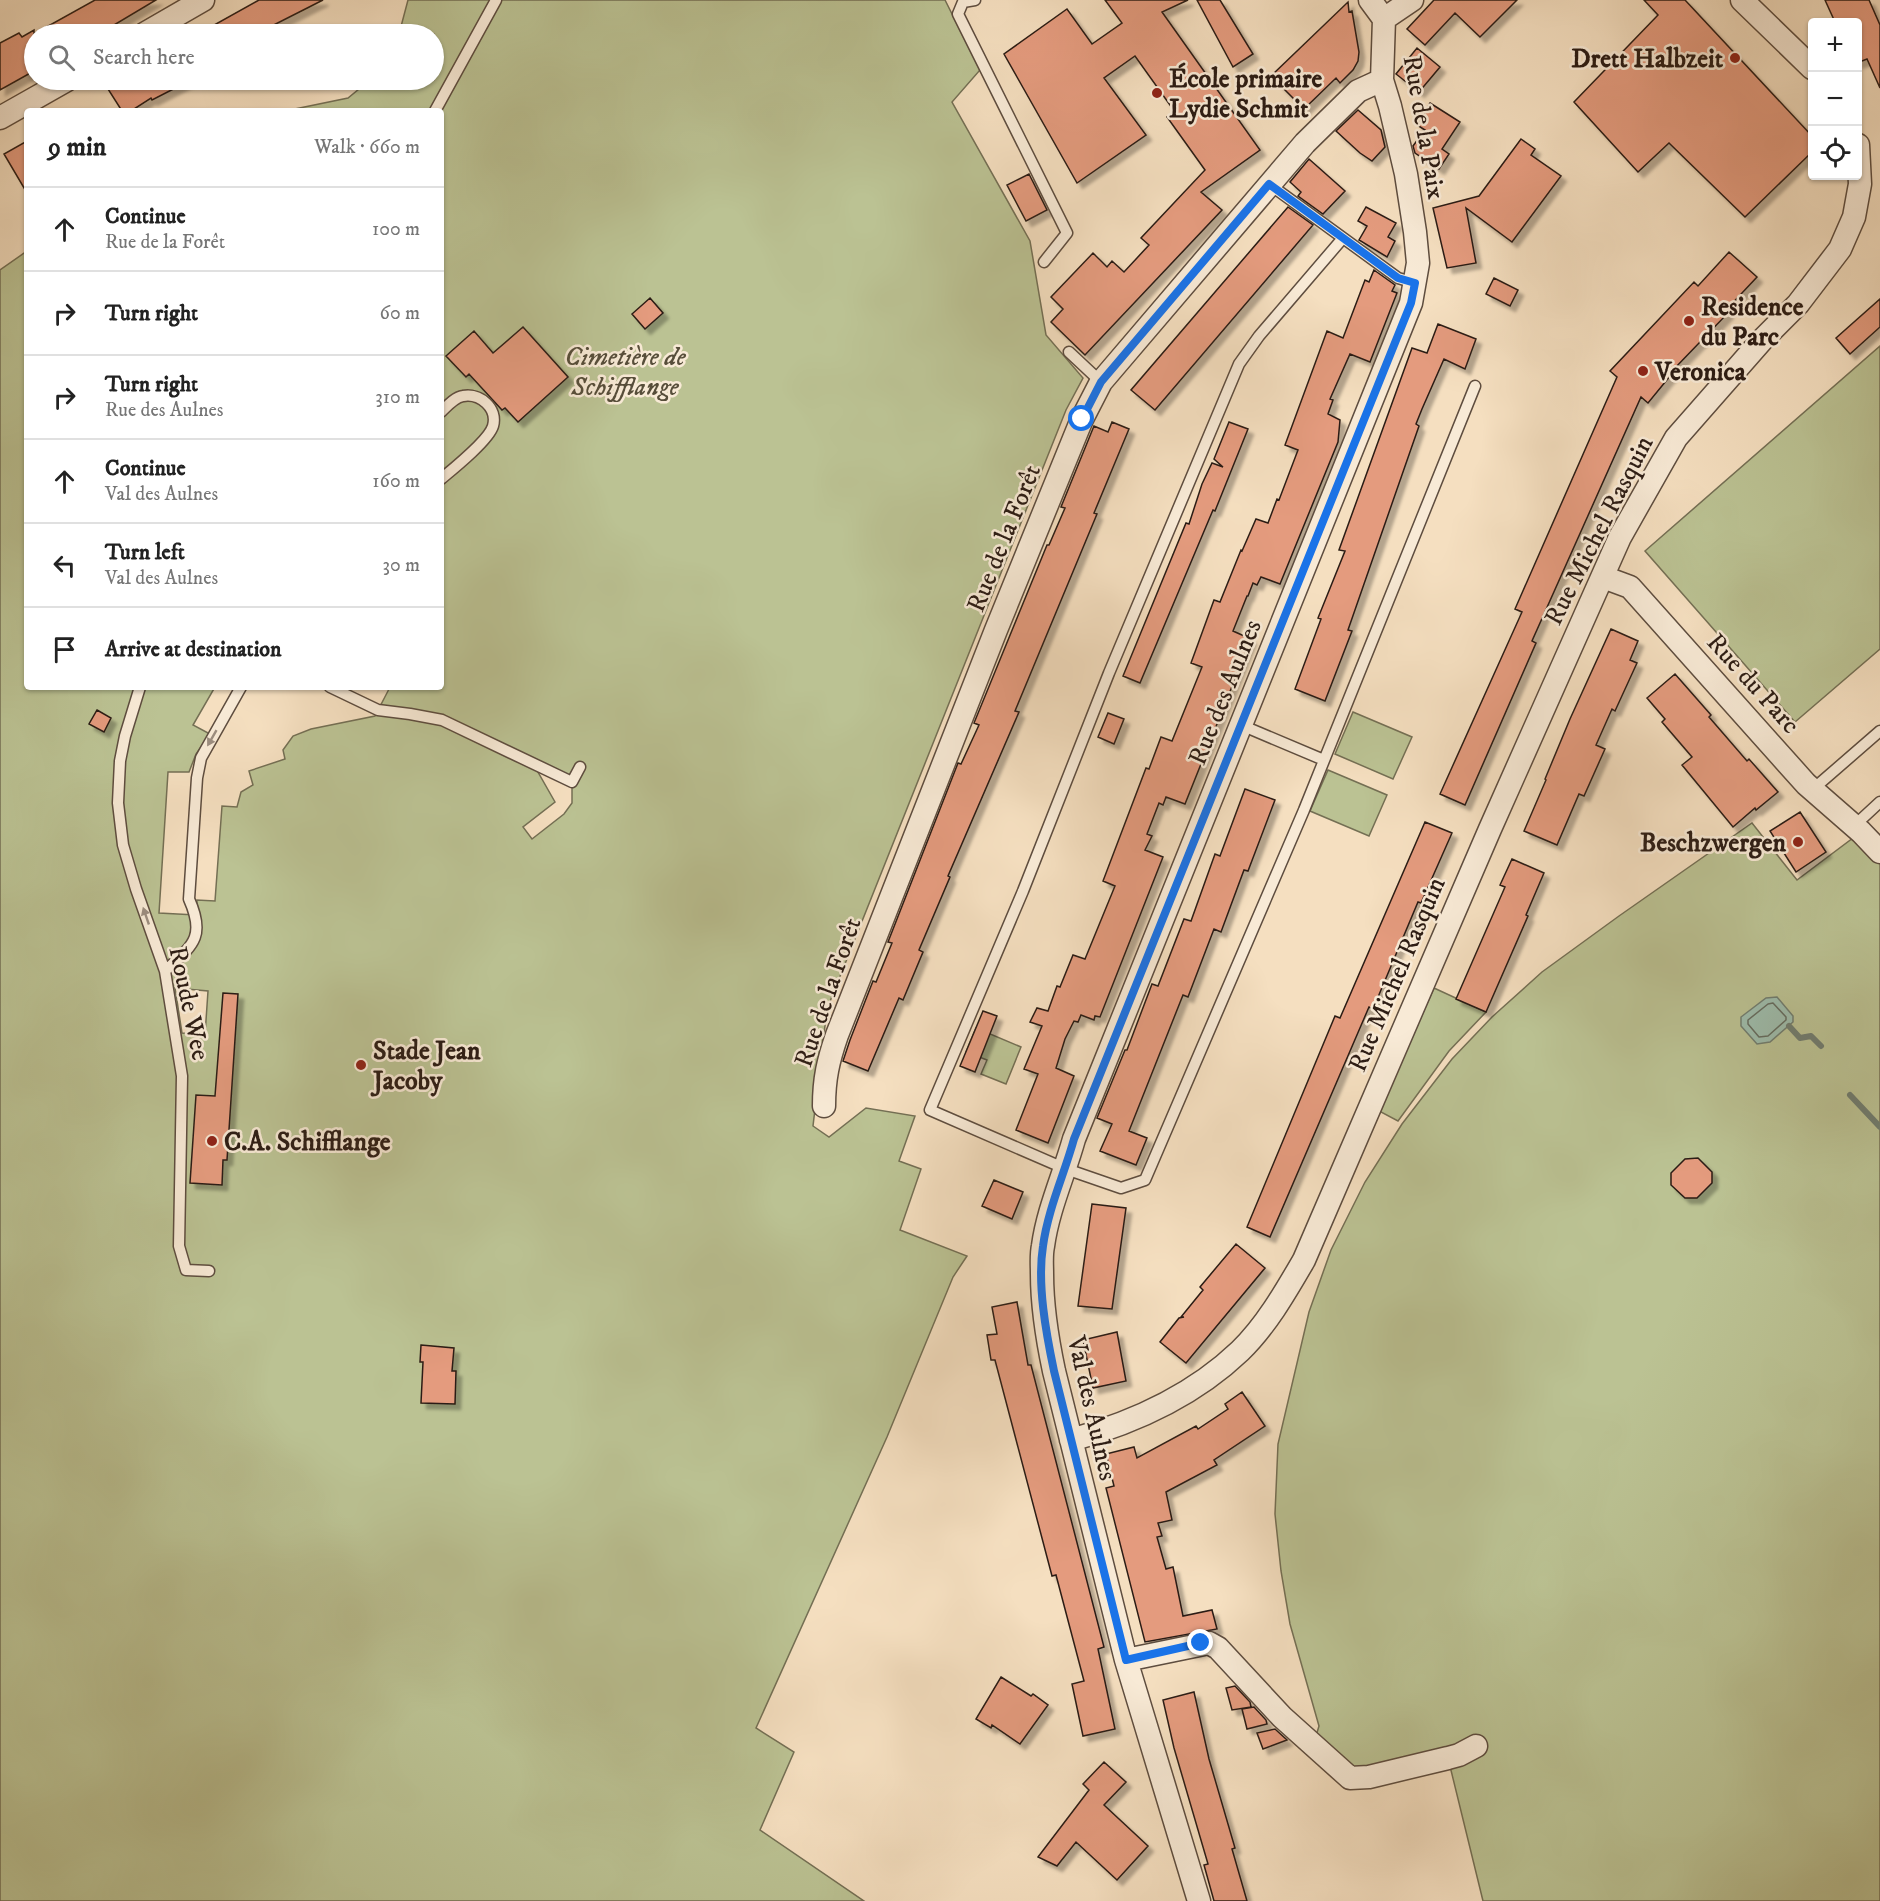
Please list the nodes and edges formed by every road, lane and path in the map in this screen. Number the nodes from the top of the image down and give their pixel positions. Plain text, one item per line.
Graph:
1 (203, 0) edge
2 (496, 0) edge
3 (975, 0) edge
4 (1370, 0) edge
5 (1412, 0) edge
6 (1747, 1) edge
7 (1384, 19) junction
8 (161, 24) edge
9 (1808, 64) edge
10 (1382, 80) junction
11 (49, 90) edge
12 (437, 108) edge
13 (0, 118) edge
14 (1860, 180) edge
15 (1269, 184) junction
16 (1415, 232) joint
17 (1343, 238) junction
18 (1044, 262) dead end
19 (1415, 283) junction
20 (1069, 352) dead end
21 (1101, 382) junction
22 (1475, 386) dead end
23 (444, 410) edge
24 (444, 476) edge
25 (1603, 577) junction
26 (139, 690) edge
27 (239, 690) edge
28 (336, 690) edge
29 (1241, 726) junction
30 (1880, 731) edge
31 (1324, 760) junction
32 (580, 767) dead end
33 (1812, 790) junction
34 (1880, 802) edge
35 (1857, 829) junction
36 (1880, 852) edge
37 (165, 971) junction
38 (824, 1107) dead end
39 (1066, 1169) junction
40 (209, 1271) dead end
41 (1071, 1440) junction
42 (1126, 1660) junction
43 (1476, 1746) dead end
44 (1199, 1901) edge

1 - 8 street
2 - 12 lane
3 - 18 lane
4 - 7 street
5 - 7 street
6 - 9 street
7 - 10 street, Rue de la Paix
10 - 15 street, Rue de la Forêt
10 - 16 street, Rue de la Paix
11 - 13 street
14 - 25 street, Rue Michel Rasquin
15 - 17 lane
15 - 21 street, Rue de la Forêt
16 - 19 street, Rue des Aulnes
17 - 19 lane
17 - 39 lane
19 - 29 street, Rue des Aulnes
20 - 21 lane
21 - 38 street, Rue de la Forêt
22 - 31 lane
23 - 24 lane
25 - 33 street, Rue du Parc
25 - 41 street, Rue Michel Rasquin
37 -> 26 lane, Roude Wee
27 -> 37 lane
28 - 32 lane
29 - 31 lane
29 - 39 street, Rue des Aulnes
30 - 33 lane
31 - 39 lane
33 - 35 street, Rue du Parc
34 - 35 lane
35 - 36 street, Rue du Parc
37 - 40 lane, Roude Wee
39 - 41 street, Val des Aulnes
41 - 42 street, Val des Aulnes
42 - 43 street
42 - 44 street, Val des Aulnes

